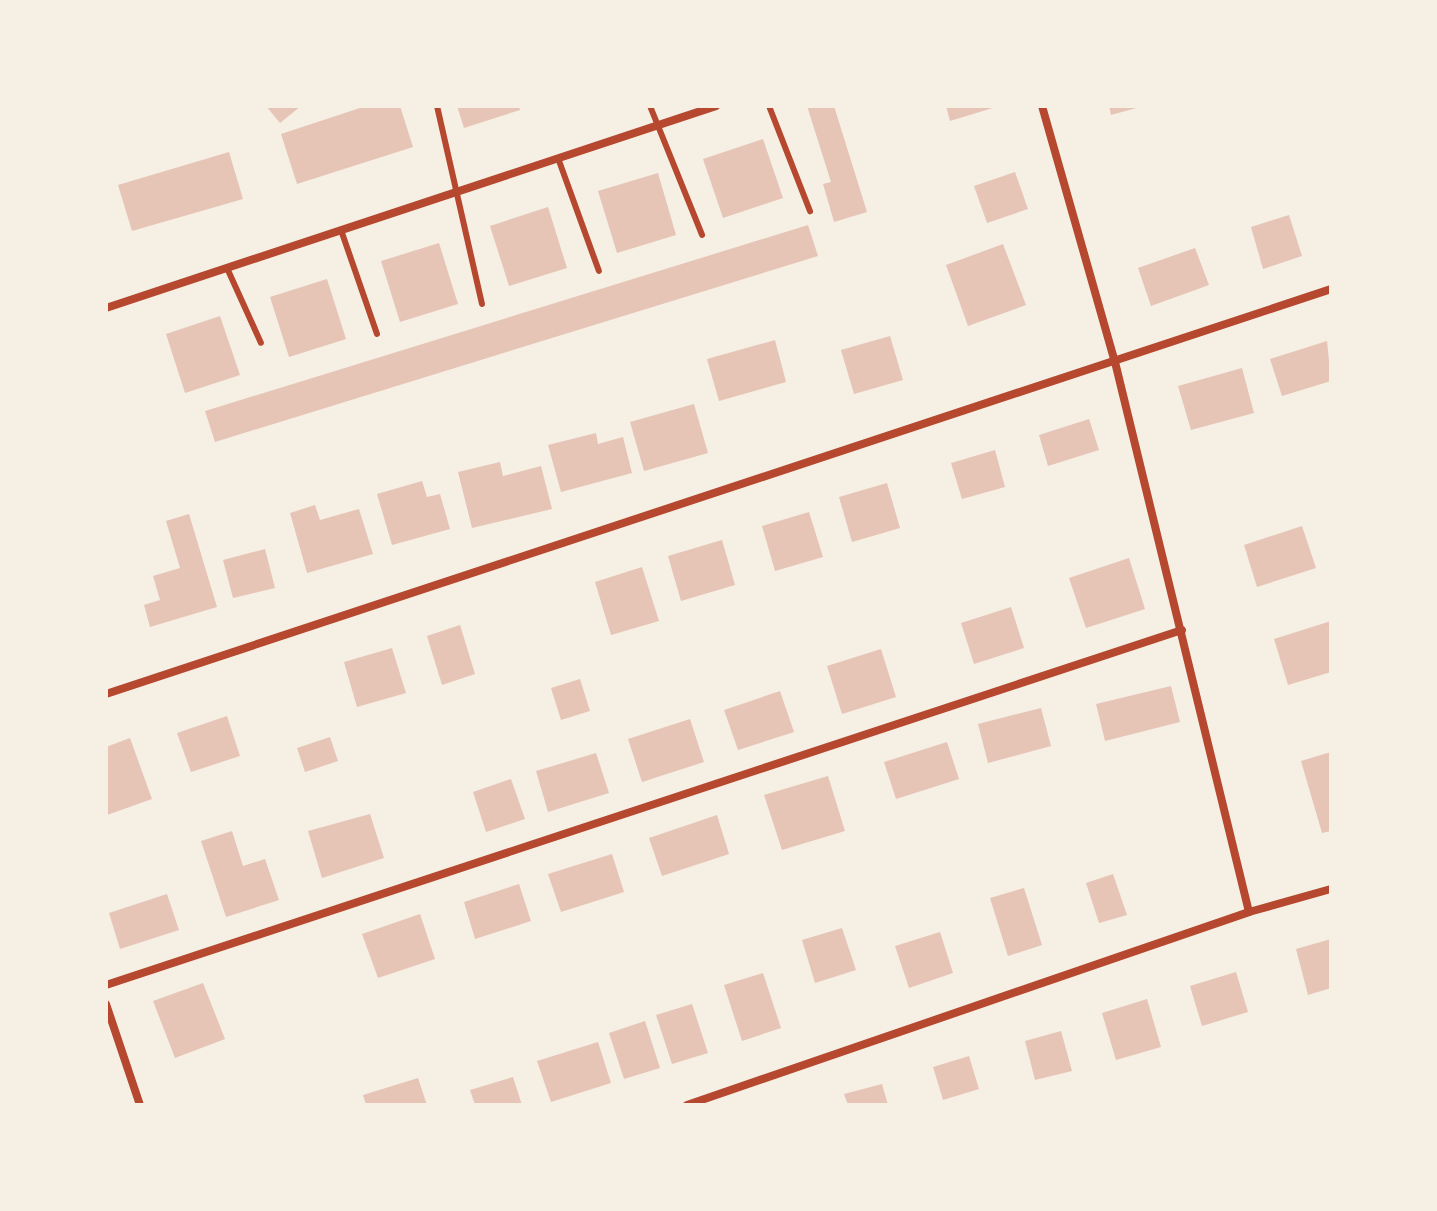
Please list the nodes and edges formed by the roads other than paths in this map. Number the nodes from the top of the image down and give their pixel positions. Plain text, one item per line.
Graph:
1 (437, 106) edge
2 (650, 106) edge
3 (716, 106) edge
4 (769, 106) edge
5 (1042, 106) edge
6 (656, 126) junction
7 (558, 158) junction
8 (456, 192) junction
9 (810, 211) dead end
10 (341, 230) junction
11 (702, 235) dead end
12 (227, 268) junction
13 (599, 271) dead end
14 (1331, 289) edge
15 (482, 304) dead end
16 (106, 308) edge
17 (377, 334) dead end
18 (261, 343) dead end
19 (1115, 362) junction
20 (1182, 630) junction
21 (106, 694) edge
22 (1331, 889) edge
23 (1249, 912) junction
24 (106, 985) edge
25 (106, 1004) edge
26 (140, 1105) edge
27 (687, 1105) edge

1 - 8 lane
2 - 6 lane
3 - 6 street
4 - 9 lane
5 - 19 street
6 - 7 street
6 - 11 lane
7 - 8 street
7 - 13 lane
8 - 10 street
8 - 15 lane
10 - 12 street
10 - 17 lane
12 - 16 street
12 - 18 lane
14 - 19 street
19 - 20 street
19 - 21 street
20 - 23 street
20 - 24 street
22 - 23 street
23 - 27 street
25 - 26 street

